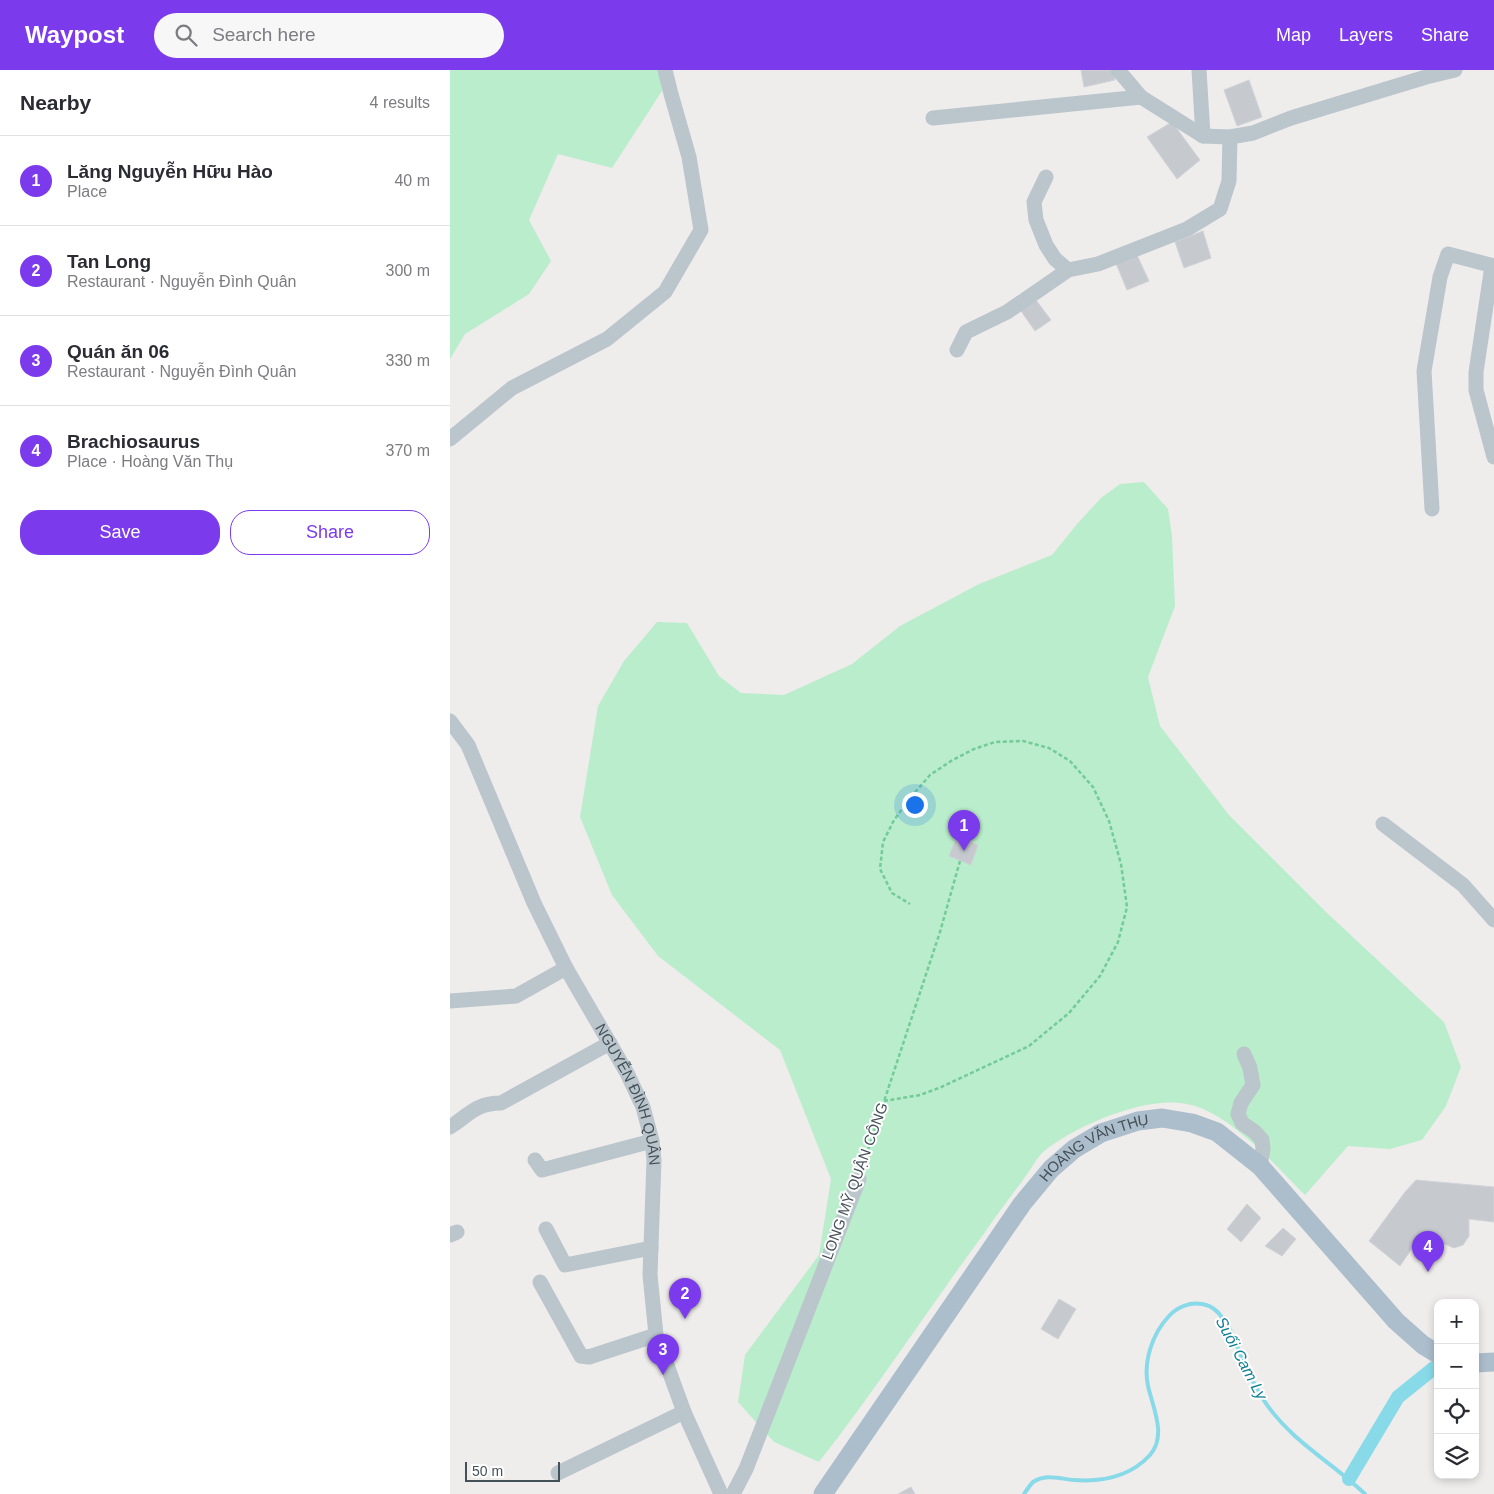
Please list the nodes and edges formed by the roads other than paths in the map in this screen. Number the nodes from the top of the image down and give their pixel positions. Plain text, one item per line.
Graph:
1 (665, 70) edge
2 (1118, 70) edge
3 (1199, 70) edge
4 (1455, 70) edge
5 (1141, 97) junction
6 (934, 118) dead end
7 (1203, 136) junction
8 (1230, 137) junction
9 (1046, 177) dead end
10 (1493, 266) edge
11 (1068, 270) junction
12 (957, 350) dead end
13 (1492, 436) edge
14 (450, 439) edge
15 (1494, 457) edge
16 (1432, 509) dead end
17 (450, 721) edge
18 (1383, 824) dead end
19 (1494, 920) edge
20 (566, 968) junction
21 (450, 1000) edge
22 (610, 1043) junction
23 (1244, 1054) dead end
24 (450, 1128) edge
25 (652, 1141) junction
26 (535, 1160) dead end
27 (1260, 1166) junction
28 (859, 1179) road end
29 (546, 1228) dead end
30 (651, 1248) junction
31 (540, 1282) dead end
32 (656, 1335) junction
33 (1434, 1352) edge
34 (1494, 1362) edge
35 (1479, 1363) edge
36 (684, 1412) junction
37 (558, 1473) dead end
38 (721, 1494) edge
39 (733, 1494) edge
40 (823, 1494) edge

1 - 14 street
2 - 5 street
3 - 7 street
4 - 8 street
5 - 6 street
5 - 7 street
7 - 8 street
8 - 11 street
9 - 11 street
10 - 13 street
10 - 16 street
11 - 12 street
13 - 15 street
17 - 20 street, NGUYỄN ĐÌNH QUÂN
18 - 19 street
20 - 21 street
20 - 22 street, NGUYỄN ĐÌNH QUÂN
22 - 24 street
22 - 25 street, NGUYỄN ĐÌNH QUÂN
23 - 27 street
25 - 26 street
25 - 30 street, NGUYỄN ĐÌNH QUÂN
27 - 33 main road, HOÀNG VĂN THỤ
27 - 40 main road, HOÀNG VĂN THỤ
28 - 39 street, LONG MỸ QUẬN CÔNG
29 - 30 street
30 - 32 street, NGUYỄN ĐÌNH QUÂN
31 - 32 street
32 - 36 street, NGUYỄN ĐÌNH QUÂN
34 - 35 main road
36 - 37 street
36 - 38 street, NGUYỄN ĐÌNH QUÂN

